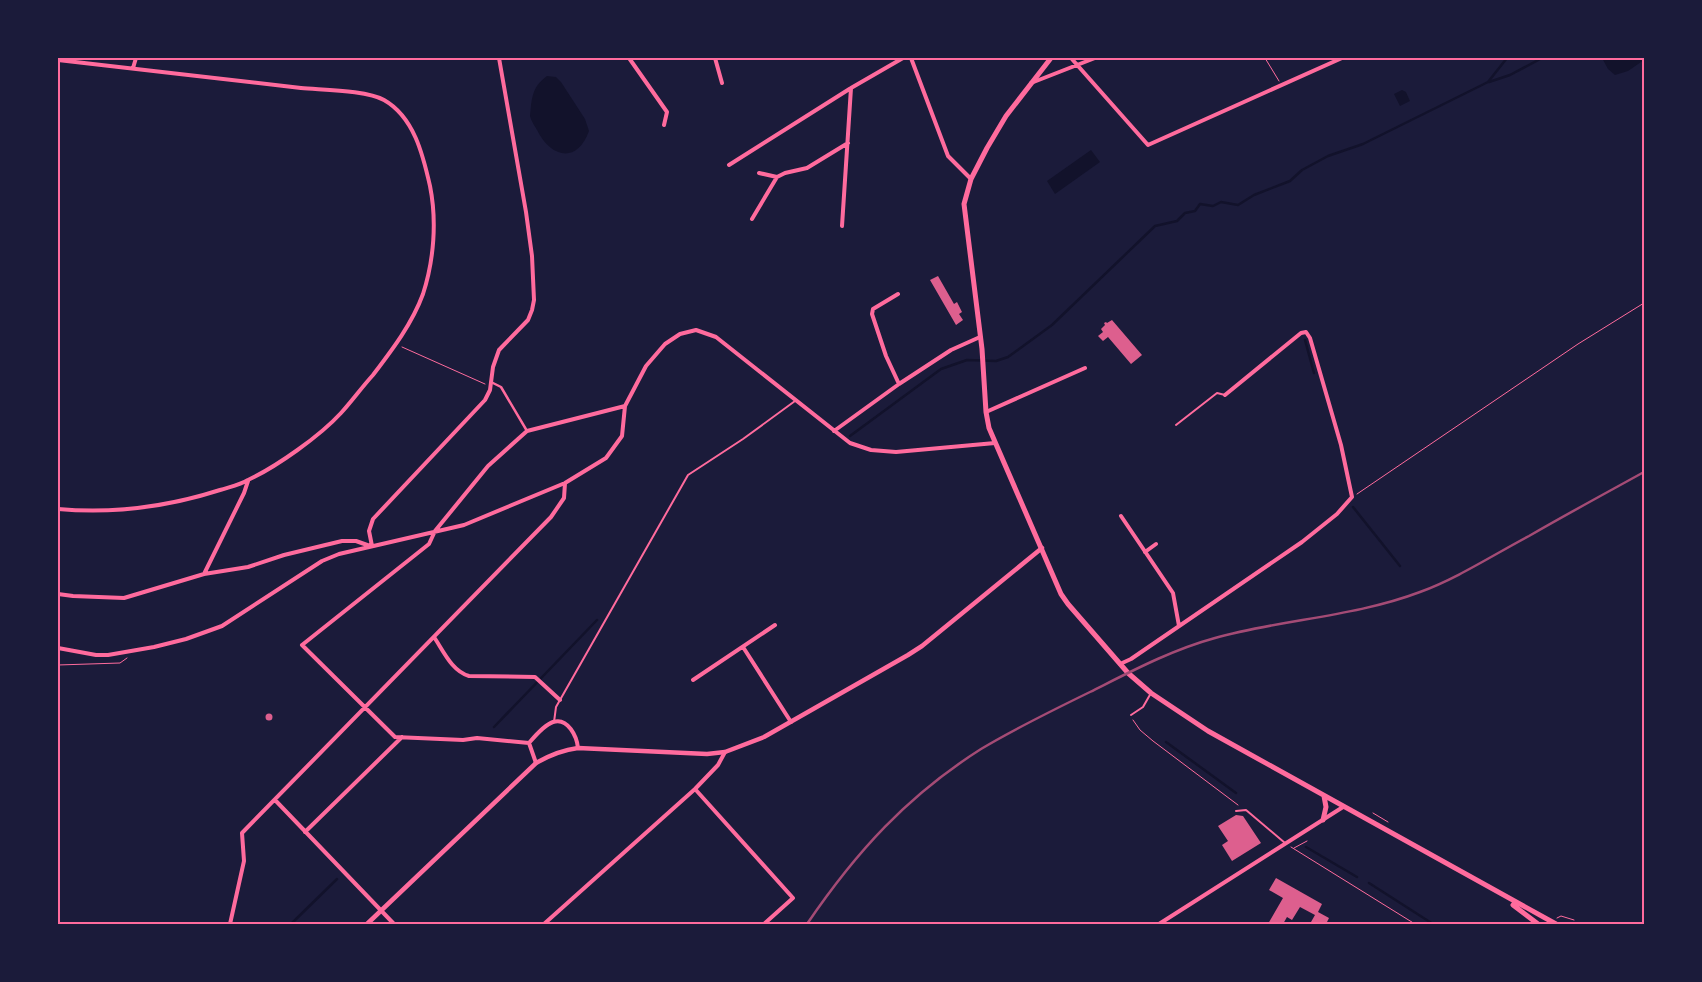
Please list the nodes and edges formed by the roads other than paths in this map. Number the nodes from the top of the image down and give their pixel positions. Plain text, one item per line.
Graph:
1 (136, 58) edge
2 (499, 58) edge
3 (629, 58) edge
4 (715, 58) edge
5 (903, 58) edge
6 (911, 58) edge
7 (1050, 58) edge
8 (1071, 58) edge
9 (1095, 58) edge
10 (1342, 58) edge
11 (58, 60) edge
12 (1078, 65) junction
13 (133, 68) junction
14 (722, 83) dead end
15 (1029, 84) junction
16 (852, 88) junction
17 (664, 125) dead end
18 (848, 143) junction
19 (729, 164) dead end
20 (759, 173) dead end
21 (777, 177) junction
22 (971, 180) junction
23 (752, 219) dead end
24 (842, 226) dead end
25 (898, 294) dead end
26 (980, 337) junction
27 (1085, 368) dead end
28 (491, 384) junction
29 (899, 384) junction
30 (1225, 395) joint
31 (795, 401) junction
32 (625, 406) junction
33 (986, 412) junction
34 (1176, 425) dead end
35 (527, 431) junction
36 (834, 431) junction
37 (995, 443) junction
38 (248, 481) junction
39 (565, 482) junction
40 (58, 509) edge
41 (1121, 516) dead end
42 (435, 532) junction
43 (1156, 544) dead end
44 (372, 546) junction
45 (1042, 548) junction
46 (1145, 552) junction
47 (204, 574) junction
48 (58, 594) edge
49 (775, 625) dead end
50 (1178, 626) junction
51 (434, 637) junction
52 (743, 646) junction
53 (58, 648) edge
54 (1120, 664) junction
55 (693, 680) dead end
56 (1151, 693) junction
57 (560, 700) junction
58 (365, 708) junction
59 (1131, 715) road end
60 (554, 722) junction
61 (791, 722) junction
62 (402, 737) junction
63 (529, 743) junction
64 (578, 748) junction
65 (725, 752) junction
66 (536, 763) junction
67 (695, 789) junction
68 (1324, 796) junction
69 (275, 800) junction
70 (1342, 807) junction
71 (1236, 812) dead end
72 (1324, 820) junction
73 (306, 832) junction
74 (1286, 844) junction
75 (1505, 898) junction
76 (381, 911) junction
77 (1553, 923) edge
78 (230, 924) edge
79 (367, 924) edge
80 (394, 924) edge
81 (544, 924) edge
82 (764, 924) edge
83 (1159, 924) edge
84 (1538, 924) edge

1 - 13 street
2 - 28 street
3 - 17 street
4 - 14 street
5 - 16 street
6 - 22 street
7 - 15 main road
8 - 12 street
9 - 12 street
10 - 12 street
11 - 13 street
12 - 15 street
13 - 38 street
15 - 22 main road
16 - 18 street
16 - 19 street
18 - 21 street
18 - 24 street
20 - 21 street
21 - 23 street
22 - 26 main road
25 - 29 street
26 - 29 street
26 - 33 main road
27 - 33 street
28 - 35 street
28 - 44 street
29 - 36 street
30 - 34 lane
30 - 50 street
31 - 32 street
31 - 36 street
31 - 57 lane
32 - 35 street
32 - 39 street
33 - 37 main road
35 - 42 street
36 - 37 street
37 - 45 main road
38 - 40 street
38 - 47 street
39 - 42 street
39 - 51 street
41 - 46 street
42 - 44 street
42 - 58 street
43 - 46 street
44 - 47 street
44 - 53 street
45 - 54 main road
45 - 61 street
46 - 50 street
47 - 48 street
49 - 52 street
50 - 54 street
51 - 57 street
51 - 58 street
52 - 55 street
52 - 61 street
54 - 56 main road
56 - 59 lane
56 - 68 main road
57 - 60 lane
58 - 62 street
58 - 69 street
60 - 63 street
60 - 64 street
61 - 65 street
62 - 63 street
62 - 73 street
63 - 66 street
64 - 65 street
64 - 66 street
65 - 67 street
66 - 76 street
67 - 81 street
67 - 82 street
68 - 70 main road
68 - 72 main road
69 - 73 street
69 - 78 street
70 - 72 street
70 - 75 main road
71 - 74 lane
72 - 74 street
73 - 76 street
74 - 83 street
75 - 77 main road
75 - 84 main road
76 - 79 street
76 - 80 street

